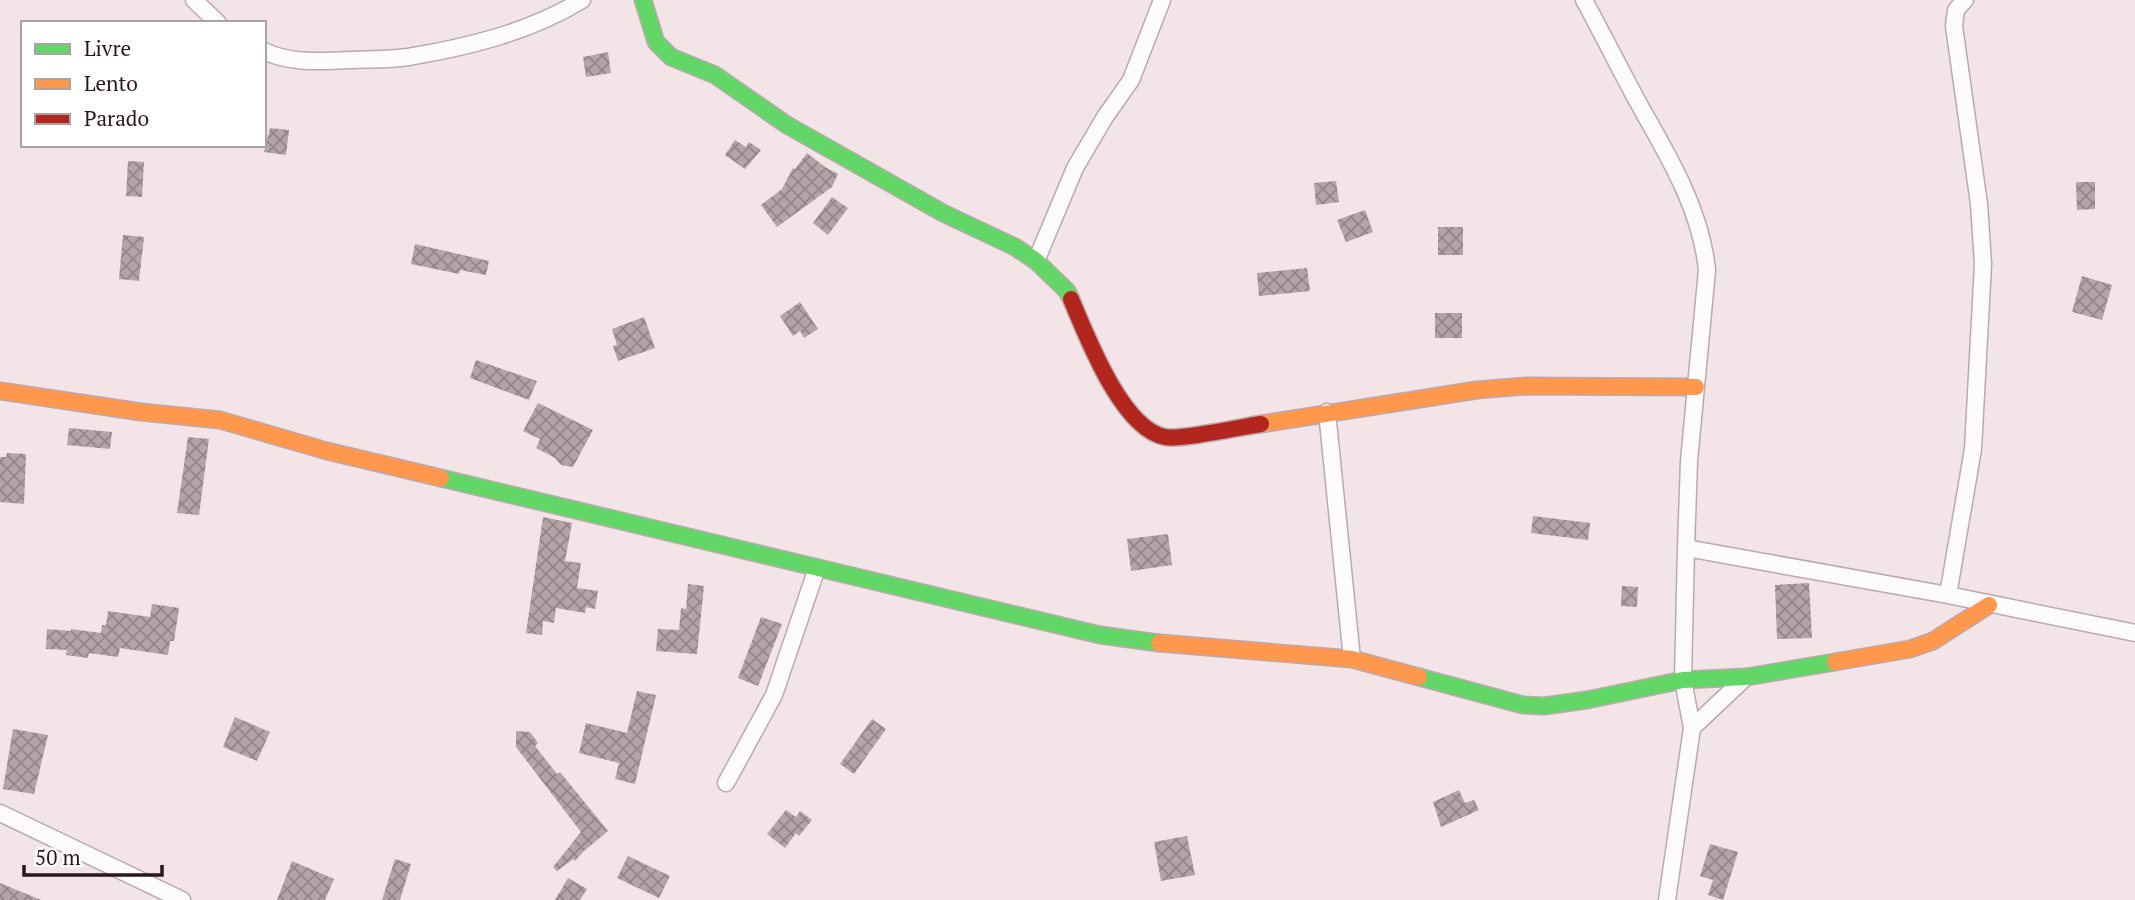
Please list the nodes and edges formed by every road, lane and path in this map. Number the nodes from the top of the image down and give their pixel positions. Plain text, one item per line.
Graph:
1 (582, 0) edge
2 (643, 0) edge
3 (1163, 0) edge
4 (1584, 0) edge
5 (1965, 0) edge
6 (266, 52) edge
7 (1036, 261) junction
8 (1696, 387) junction
9 (0, 391) edge
10 (1326, 412) junction
11 (1686, 548) junction
12 (817, 568) junction
13 (1948, 595) junction
14 (1990, 605) junction
15 (2135, 633) edge
16 (1352, 659) junction
17 (1746, 677) junction
18 (1683, 680) junction
19 (1692, 728) junction
20 (726, 783) dead end
21 (0, 813) edge
22 (182, 900) edge
23 (1667, 900) edge

1 - 6 street
2 - 7 street
3 - 7 street
4 - 8 street
5 - 13 street
7 - 10 street
8 - 10 street
8 - 11 street
9 - 12 street
10 - 16 street
11 - 13 street
11 - 18 street
12 - 16 street
12 - 20 street
13 - 14 street
14 - 15 street
14 - 17 street
16 - 18 street
17 - 18 street
17 - 19 street
18 - 19 street
19 - 23 street
21 - 22 street

